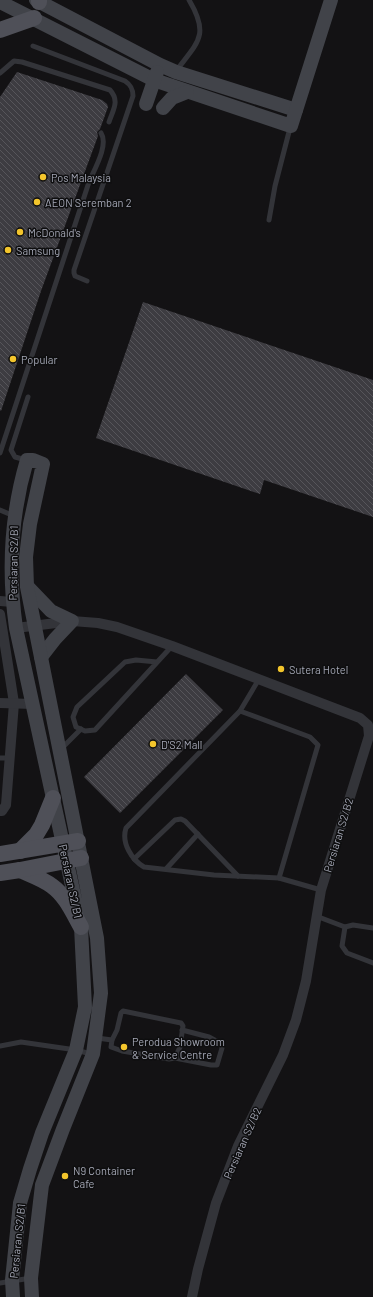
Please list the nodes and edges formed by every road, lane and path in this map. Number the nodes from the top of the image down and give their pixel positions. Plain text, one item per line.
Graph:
1 (188, 0) edge
2 (331, 0) edge
3 (38, 1) edge
4 (0, 2) edge
5 (34, 18) junction
6 (0, 30) edge
7 (33, 46) dead end
8 (160, 65) junction
9 (134, 69) junction
10 (176, 72) junction
11 (0, 73) edge
12 (154, 80) junction
13 (170, 86) junction
14 (187, 92) junction
15 (162, 108) dead end
16 (296, 110) junction
17 (108, 122) dead end
18 (291, 126) junction
19 (101, 133) dead end
20 (270, 220) dead end
21 (87, 281) dead end
22 (28, 397) dead end
23 (0, 453) edge
24 (27, 460) junction
25 (0, 510) edge
26 (14, 516) junction
27 (27, 587) junction
28 (6, 602) edge
29 (0, 614) edge
30 (72, 621) junction
31 (35, 626) junction
32 (16, 628) junction
33 (172, 646) junction
34 (41, 657) junction
35 (157, 662) junction
36 (258, 679) junction
37 (0, 703) edge
38 (14, 703) junction
39 (33, 704) junction
40 (240, 711) junction
41 (370, 724) edge
42 (81, 729) junction
43 (60, 751) junction
44 (5, 758) edge
45 (53, 798) junction
46 (0, 811) edge
47 (198, 834) junction
48 (71, 843) junction
49 (20, 851) junction
50 (0, 854) edge
51 (134, 858) junction
52 (74, 860) junction
53 (166, 869) junction
54 (20, 870) junction
55 (0, 873) edge
56 (238, 876) junction
57 (279, 878) junction
58 (321, 890) junction
59 (316, 916) junction
60 (81, 927) junction
61 (345, 927) junction
62 (373, 928) edge
63 (373, 963) edge
64 (182, 1030) junction
65 (96, 1037) junction
66 (112, 1040) junction
67 (0, 1046) edge
68 (76, 1050) junction
69 (93, 1054) junction
70 (175, 1058) junction
71 (31, 1278) junction
72 (6, 1282) edge
73 (13, 1297) edge
74 (32, 1297) edge
75 (192, 1297) edge

1 - 10 lane
2 - 16 street
3 - 8 street
4 - 5 street
5 - 6 main road
5 - 9 street
7 - 21 lane
8 - 10 street
8 - 12 street
9 - 12 street
9 - 12 street
10 - 13 street
10 - 16 street
11 - 17 lane
12 - 13 street
13 - 14 street
14 - 15 street
14 - 18 street
16 - 18 street
18 - 20 lane
19 - 23 lane
22 - 24 lane
24 - 26 street, Persiaran S2/B1
24 - 27 street, Persiaran S2/B1
25 - 26 lane
26 - 28 street, Persiaran S2/B1
27 - 30 street
27 - 31 street, Persiaran S2/B1
28 - 32 street, Persiaran S2/B1
29 - 38 street
30 - 31 street, Persiaran S2/B2
30 - 33 street, Persiaran S2/B2
30 - 34 street
31 - 32 street, Persiaran S2/B2
31 - 34 street, Persiaran S2/B1
32 - 39 street, Persiaran S2/B1
33 - 35 lane
33 - 36 street, Persiaran S2/B2
34 - 43 street, Persiaran S2/B1
35 - 42 lane
35 - 42 lane
36 - 40 lane
36 - 41 street, Persiaran S2/B2
37 - 38 street
38 - 39 street
38 - 44 street
39 - 45 street, Persiaran S2/B1
40 - 51 lane
40 - 57 lane
41 - 58 street, Persiaran S2/B2
42 - 43 lane
43 - 48 street, Persiaran S2/B1
44 - 46 street
45 - 48 street, Persiaran S2/B1
45 - 49 main road
47 - 51 lane
47 - 53 lane
47 - 56 lane
48 - 49 main road
48 - 52 street, Persiaran S2/B1
49 - 50 main road
51 - 53 lane
52 - 54 main road
52 - 60 street, Persiaran S2/B1
52 - 65 street, Persiaran S2/B1
53 - 56 lane
54 - 55 main road
54 - 60 main road
56 - 57 lane
57 - 58 lane
58 - 59 street, Persiaran S2/B2
59 - 61 lane
59 - 75 street, Persiaran S2/B2
60 - 68 street, Persiaran S2/B1
61 - 62 lane
61 - 63 lane
64 - 66 lane
64 - 70 lane
64 - 70 lane
65 - 66 lane
65 - 69 street, Persiaran S2/B1
66 - 70 lane
67 - 68 lane
68 - 69 lane
68 - 72 street, Persiaran S2/B1
69 - 71 street, Persiaran S2/B1
71 - 72 lane
71 - 74 street, Persiaran S2/B1
72 - 73 street, Persiaran S2/B1

